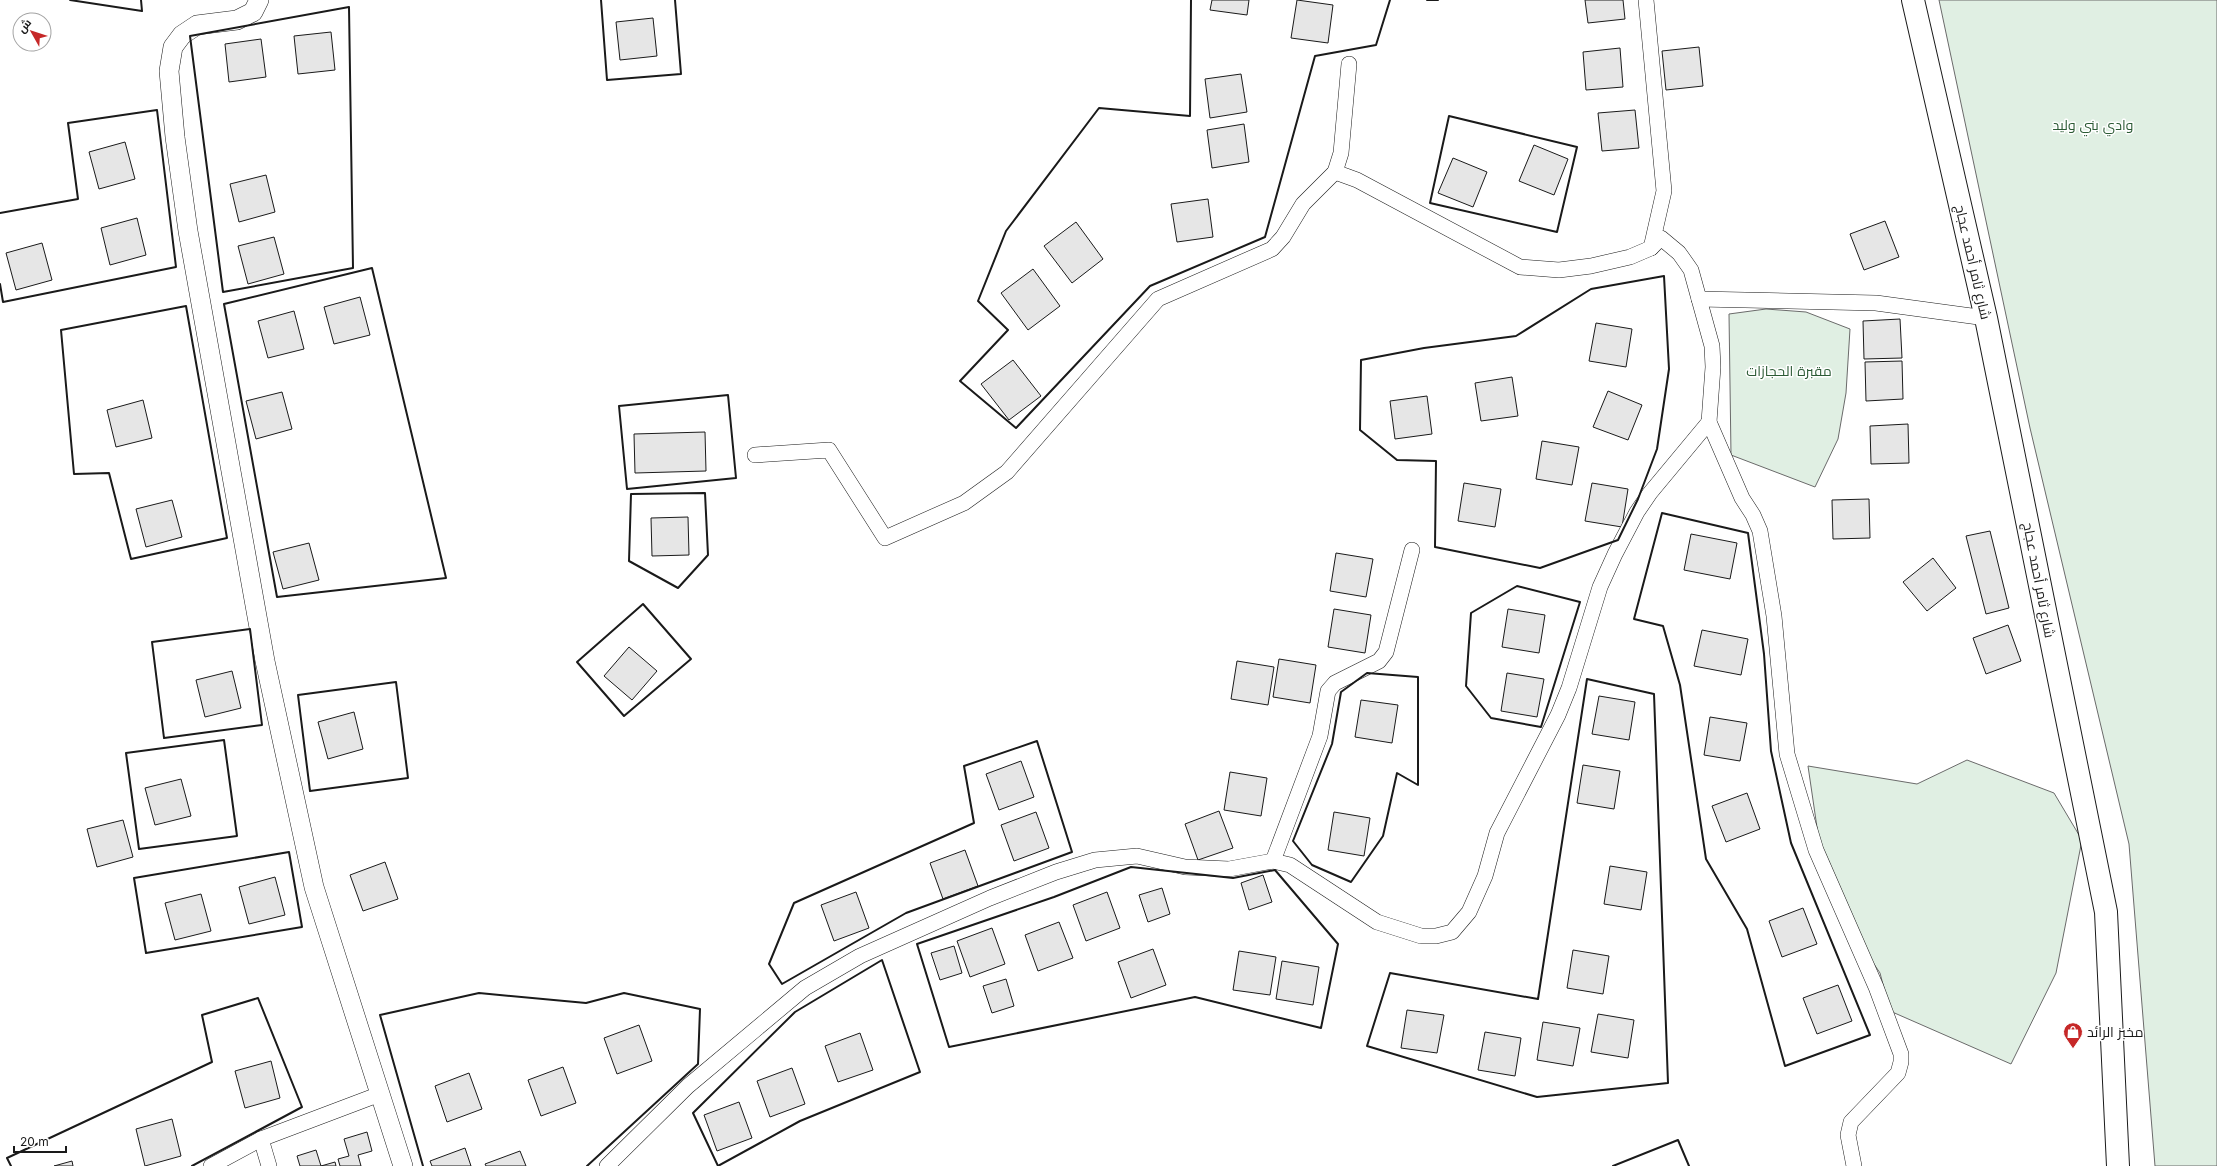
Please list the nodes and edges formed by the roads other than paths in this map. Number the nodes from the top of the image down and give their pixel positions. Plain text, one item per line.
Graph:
1 (259, 0) edge
2 (1646, 0) edge
3 (1913, 0) edge
4 (1349, 64) dead end
5 (1335, 172) junction
6 (1651, 248) junction
7 (1699, 299) junction
8 (1986, 318) junction
9 (1709, 422) junction
10 (755, 455) dead end
11 (1412, 550) dead end
12 (1273, 861) junction
13 (380, 1094) junction
14 (261, 1139) junction
15 (210, 1166) edge
16 (269, 1166) edge
17 (404, 1166) edge
18 (607, 1166) edge
19 (1854, 1166) edge
20 (2118, 1166) edge

1 - 13 street
2 - 6 street
3 - 8 main road, شارع ثامر أحمد عجاج
4 - 5 street
5 - 6 street
5 - 10 street
6 - 7 street
7 - 8 street
7 - 9 street
8 - 20 main road, شارع ثامر أحمد عجاج
9 - 12 street
9 - 19 street
11 - 12 street
12 - 18 street
13 - 14 street
13 - 17 street
14 - 15 street
14 - 16 street

